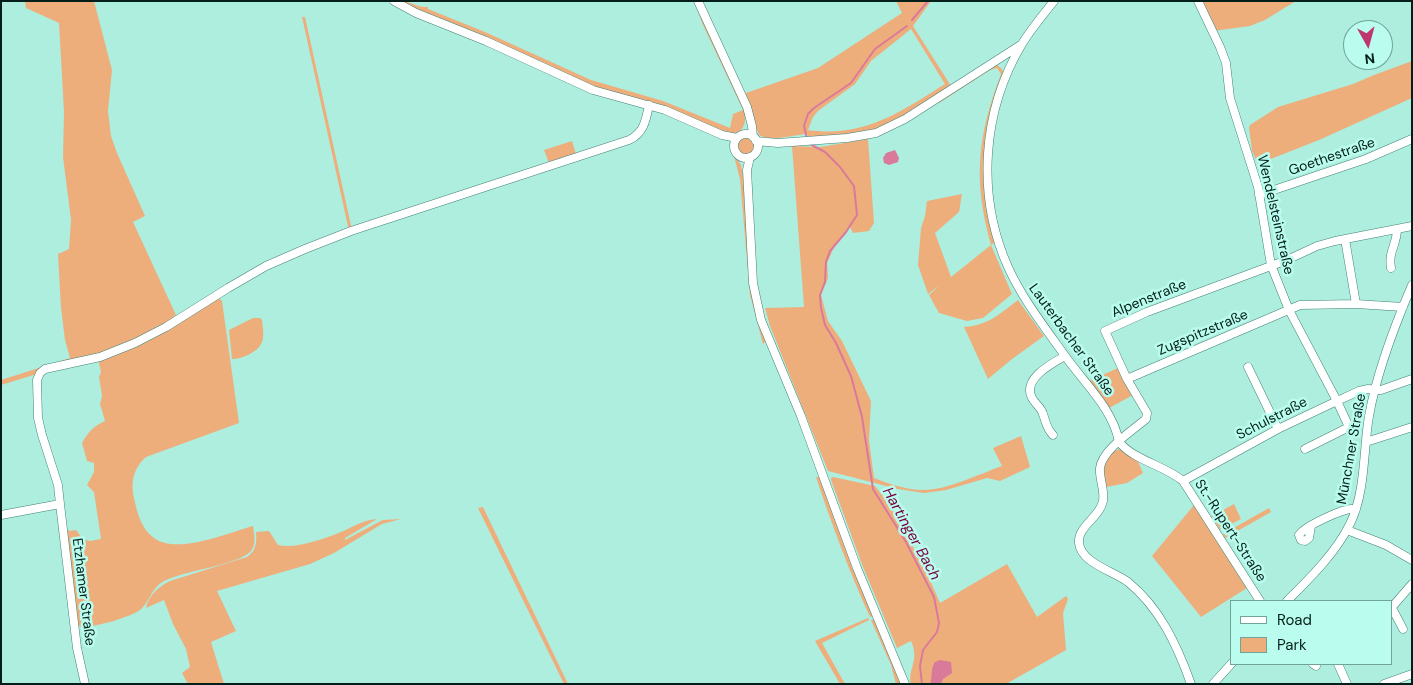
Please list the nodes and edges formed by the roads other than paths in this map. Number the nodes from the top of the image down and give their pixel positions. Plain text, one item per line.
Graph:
1 (394, 1) edge
2 (698, 1) edge
3 (1054, 1) edge
4 (1198, 1) edge
5 (1022, 43) junction
6 (994, 63) junction
7 (1007, 73) junction
8 (649, 105) junction
9 (749, 118) junction
10 (722, 135) junction
11 (740, 136) junction
12 (755, 139) junction
13 (1412, 139) edge
14 (778, 143) junction
15 (734, 146) junction
16 (757, 149) junction
17 (746, 157) junction
18 (1259, 195) junction
19 (1412, 226) edge
20 (1397, 229) junction
21 (1345, 239) junction
22 (1271, 265) junction
23 (1391, 268) dead end
24 (1412, 285) edge
25 (1356, 304) junction
26 (1403, 307) junction
27 (1289, 310) junction
28 (1065, 356) junction
29 (1248, 368) dead end
30 (1127, 379) junction
31 (1412, 379) edge
32 (1375, 389) junction
33 (1337, 401) junction
34 (1412, 427) edge
35 (1278, 429) junction
36 (1053, 435) dead end
37 (1119, 442) junction
38 (1366, 442) junction
39 (1305, 449) dead end
40 (1180, 478) junction
41 (60, 504) junction
42 (1356, 509) junction
43 (1, 515) edge
44 (1311, 526) dead end
45 (1347, 530) junction
46 (1412, 560) edge
47 (1412, 584) edge
48 (1259, 600) edge
49 (1289, 600) edge
50 (1393, 606) edge
51 (1393, 609) edge
52 (1403, 629) dead end
53 (1230, 665) edge
54 (1338, 665) edge
55 (1412, 674) edge
56 (85, 684) edge
57 (904, 684) edge
58 (1191, 684) edge
59 (1213, 684) edge
60 (1347, 684) edge
61 (1384, 684) edge

1 - 8 street
2 - 9 street
3 - 5 street, Lauterbacher Straße
4 - 18 street, Wendelsteinstraße
5 - 6 street
5 - 7 street, Lauterbacher Straße
6 - 7 street
6 - 14 street
7 - 28 street, Lauterbacher Straße
8 - 10 street
8 - 41 street, Etzhamer Straße
9 - 11 street
9 - 12 street
10 - 11 street
10 - 15 street
11 - 12 street
11 - 15 street
12 - 14 street
12 - 16 street
13 - 18 street, Goethestraße
14 - 16 street
15 - 17 street
16 - 17 street
17 - 57 street
18 - 22 street, Wendelsteinstraße
19 - 20 street
20 - 21 street
20 - 23 street
21 - 22 street
21 - 25 street
22 - 27 street, Wendelsteinstraße
22 - 30 street, Alpenstraße
24 - 26 street, Münchner Straße
25 - 26 street, Zugspitzstraße
25 - 27 street, Zugspitzstraße
26 - 32 street, Münchner Straße
27 - 30 street, Zugspitzstraße
27 - 33 street, Wendelsteinstraße
28 - 36 street
28 - 37 street, Lauterbacher Straße
29 - 35 street
30 - 37 street, Alpenstraße
31 - 32 street, Schulstraße
32 - 33 street, Schulstraße
32 - 38 street, Münchner Straße
33 - 35 street, Schulstraße
33 - 39 street, Wendelsteinstraße
34 - 38 street
35 - 40 street, Schulstraße
37 - 40 street
37 - 58 street
38 - 42 street, Münchner Straße
40 - 48 street, St.-Rupert-Straße
41 - 43 street
41 - 56 street, Etzhamer Straße
42 - 44 street
42 - 45 street, Münchner Straße
45 - 46 street
45 - 49 street, Münchner Straße
47 - 50 street
51 - 52 street
53 - 59 street
54 - 60 street
55 - 61 street

